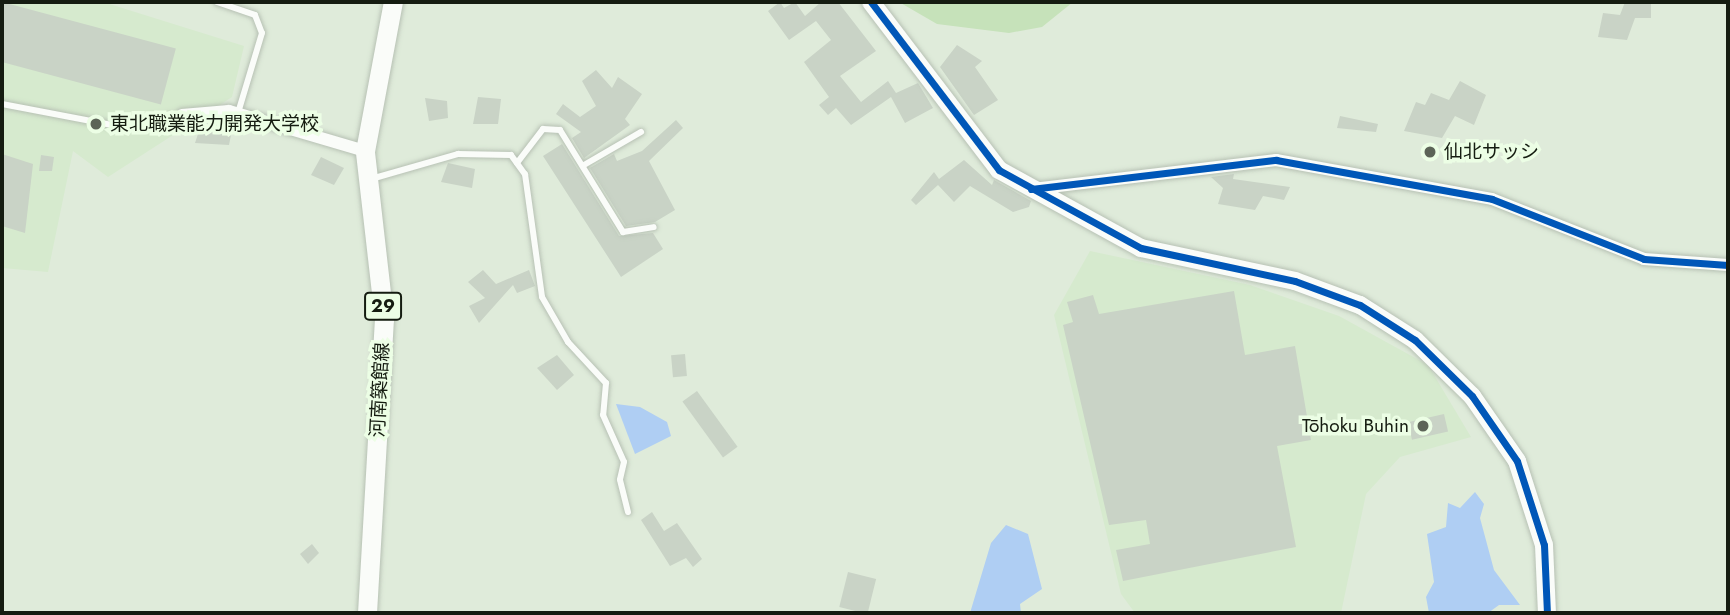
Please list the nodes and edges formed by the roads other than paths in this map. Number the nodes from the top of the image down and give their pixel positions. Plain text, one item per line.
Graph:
1 (217, 2) edge
2 (393, 2) edge
3 (871, 2) edge
4 (2, 104) edge
5 (238, 113) junction
6 (182, 115) joint
7 (641, 132) dead end
8 (365, 151) junction
9 (517, 163) junction
10 (584, 164) junction
11 (369, 180) junction
12 (1031, 189) junction
13 (654, 227) dead end
14 (1728, 265) edge
15 (628, 512) dead end
16 (367, 613) edge
17 (1547, 613) edge

1 - 5 lane
2 - 8 main road, 河南築館線 / 29
3 - 12 street
4 - 6 lane
5 - 6 street
5 - 8 street
7 - 10 lane
8 - 11 main road, 河南築館線 / 29
9 - 10 lane
9 - 11 lane
9 - 15 lane
10 - 13 lane
11 - 16 main road, 河南築館線 / 29
12 - 14 street
12 - 17 street

